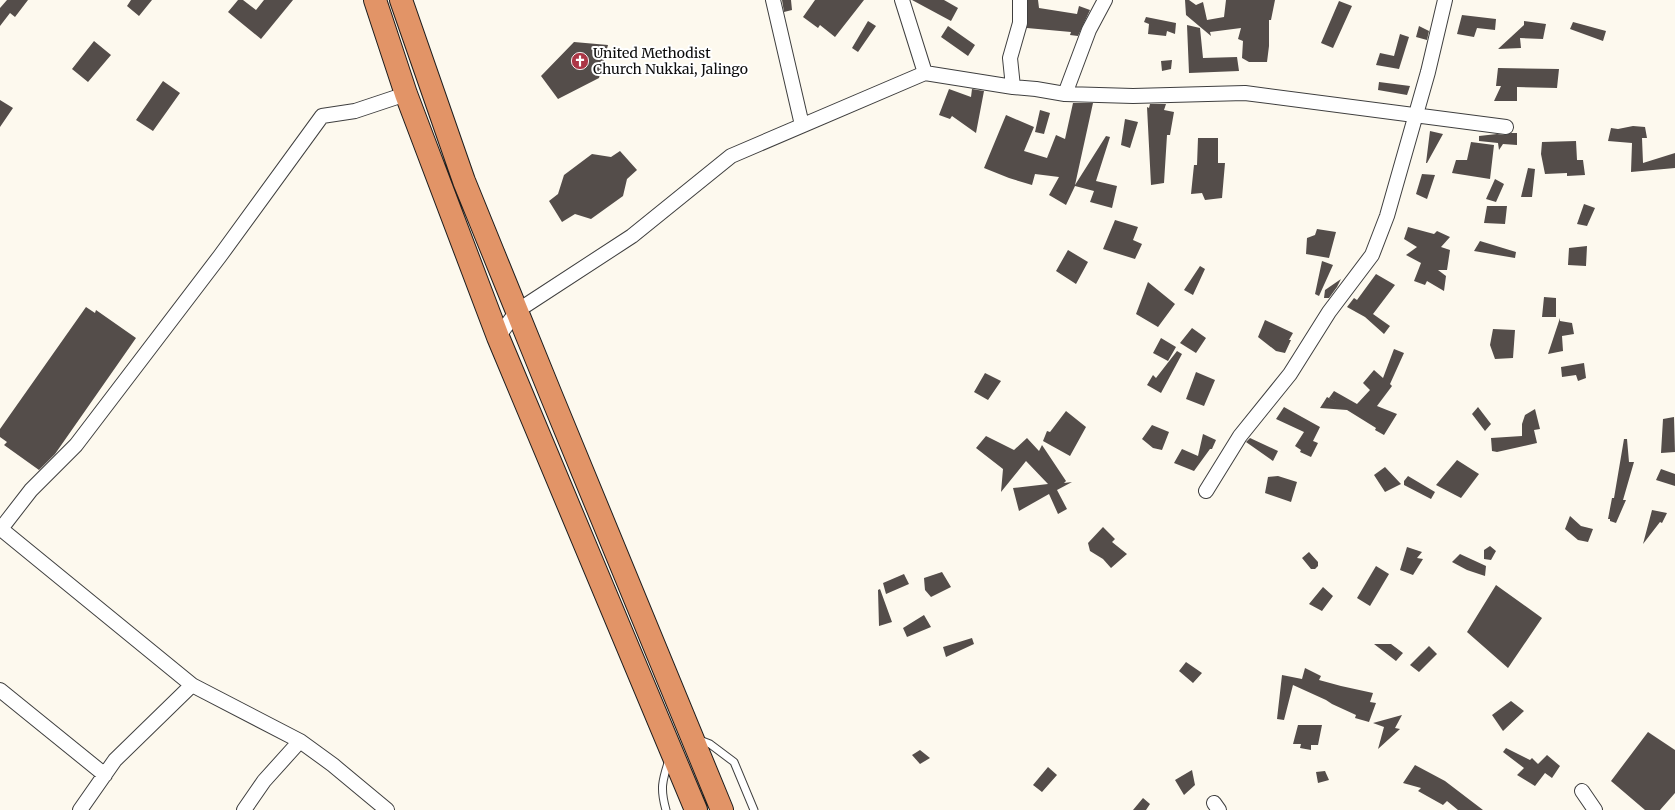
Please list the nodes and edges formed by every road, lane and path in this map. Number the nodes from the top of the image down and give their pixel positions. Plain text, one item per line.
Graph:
1 (375, 0) edge
2 (401, 0) edge
3 (773, 0) edge
4 (902, 0) edge
5 (1020, 0) edge
6 (1104, 0) edge
7 (1445, 0) edge
8 (925, 73) junction
9 (1013, 87) junction
10 (406, 94) junction
11 (1065, 94) junction
12 (1416, 116) junction
13 (802, 124) junction
14 (1506, 127) dead end
15 (517, 311) junction
16 (498, 337) junction
17 (1206, 491) dead end
18 (0, 530) edge
19 (192, 685) junction
20 (1, 694) edge
21 (692, 738) junction
22 (300, 741) junction
23 (671, 752) junction
24 (105, 775) junction
25 (1582, 791) dead end
26 (80, 810) edge
27 (244, 810) edge
28 (388, 810) edge
29 (666, 810) edge
30 (696, 810) edge
31 (722, 810) edge
32 (754, 810) edge
33 (1595, 810) edge

1 - 10 highway
2 - 15 highway
3 - 13 street
4 - 8 street
5 - 9 street
6 - 11 street
7 - 12 street
8 - 9 street
8 - 13 street
9 - 11 street
10 - 16 highway
10 - 18 street
11 - 12 street
12 - 14 street
12 - 17 street
13 - 15 street
15 - 16 street
15 - 21 highway
16 - 23 highway
18 - 19 street
19 - 22 street
19 - 24 street
20 - 24 street
21 - 31 highway
21 - 32 lane
22 - 27 street
22 - 28 street
23 - 29 lane
23 - 30 highway
24 - 26 street
25 - 33 street

